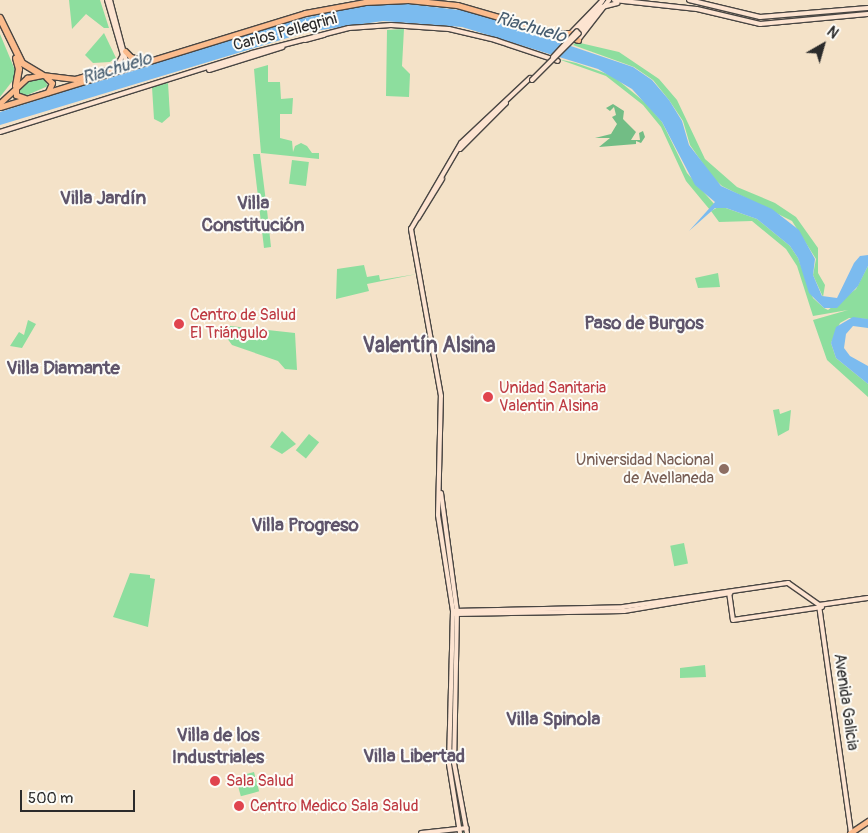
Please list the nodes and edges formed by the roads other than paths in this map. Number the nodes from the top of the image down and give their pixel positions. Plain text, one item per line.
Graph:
1 (108, 0) edge
2 (355, 0) edge
3 (376, 0) edge
4 (440, 0) edge
5 (609, 0) edge
6 (614, 0) edge
7 (689, 0) edge
8 (603, 2) edge
9 (620, 2) junction
10 (344, 3) edge
11 (868, 8) edge
12 (868, 14) edge
13 (790, 15) junction
14 (0, 18) edge
15 (275, 20) junction
16 (790, 22) junction
17 (0, 24) edge
18 (571, 33) junction
19 (578, 40) junction
20 (125, 51) junction
21 (142, 60) junction
22 (558, 61) dead end
23 (126, 66) junction
24 (115, 67) junction
25 (42, 75) junction
26 (16, 86) junction
27 (47, 92) junction
28 (26, 98) junction
29 (0, 103) edge
30 (0, 107) edge
31 (0, 132) edge
32 (729, 592) junction
33 (868, 600) edge
34 (820, 606) junction
35 (455, 613) junction
36 (868, 823) edge
37 (460, 831) edge
38 (467, 831) edge
39 (421, 833) edge
40 (852, 833) edge

1 - 20 main road
1 - 24 main road
2 - 10 main road
3 - 10 main road
3 - 19 main road
4 - 18 main road
5 - 8 main road
6 - 9 main road
7 - 13 main road
8 - 9 main road
8 - 18 main road
8 - 19 main road
8 - 35 main road, bridge
9 - 16 main road
10 - 15 main road
11 - 13 main road
12 - 16 main road
13 - 16 main road
14 - 25 highway
15 - 21 main road
15 - 23 main road
17 - 26 highway
18 - 19 main road
20 - 21 main road
20 - 23 main road
21 - 23 main road
22 - 31 main road, Carlos Pellegrini
23 - 24 main road
23 - 27 main road
24 - 25 main road
25 - 26 main road
25 - 27 main road
26 - 28 main road
26 - 29 main road
27 - 28 main road
28 - 30 main road
32 - 34 main road
32 - 34 main road
32 - 35 main road
33 - 34 main road
34 - 40 main road, Avenida Galicia
35 - 37 main road
35 - 38 main road
36 - 40 main road
37 - 38 main road
37 - 39 main road

